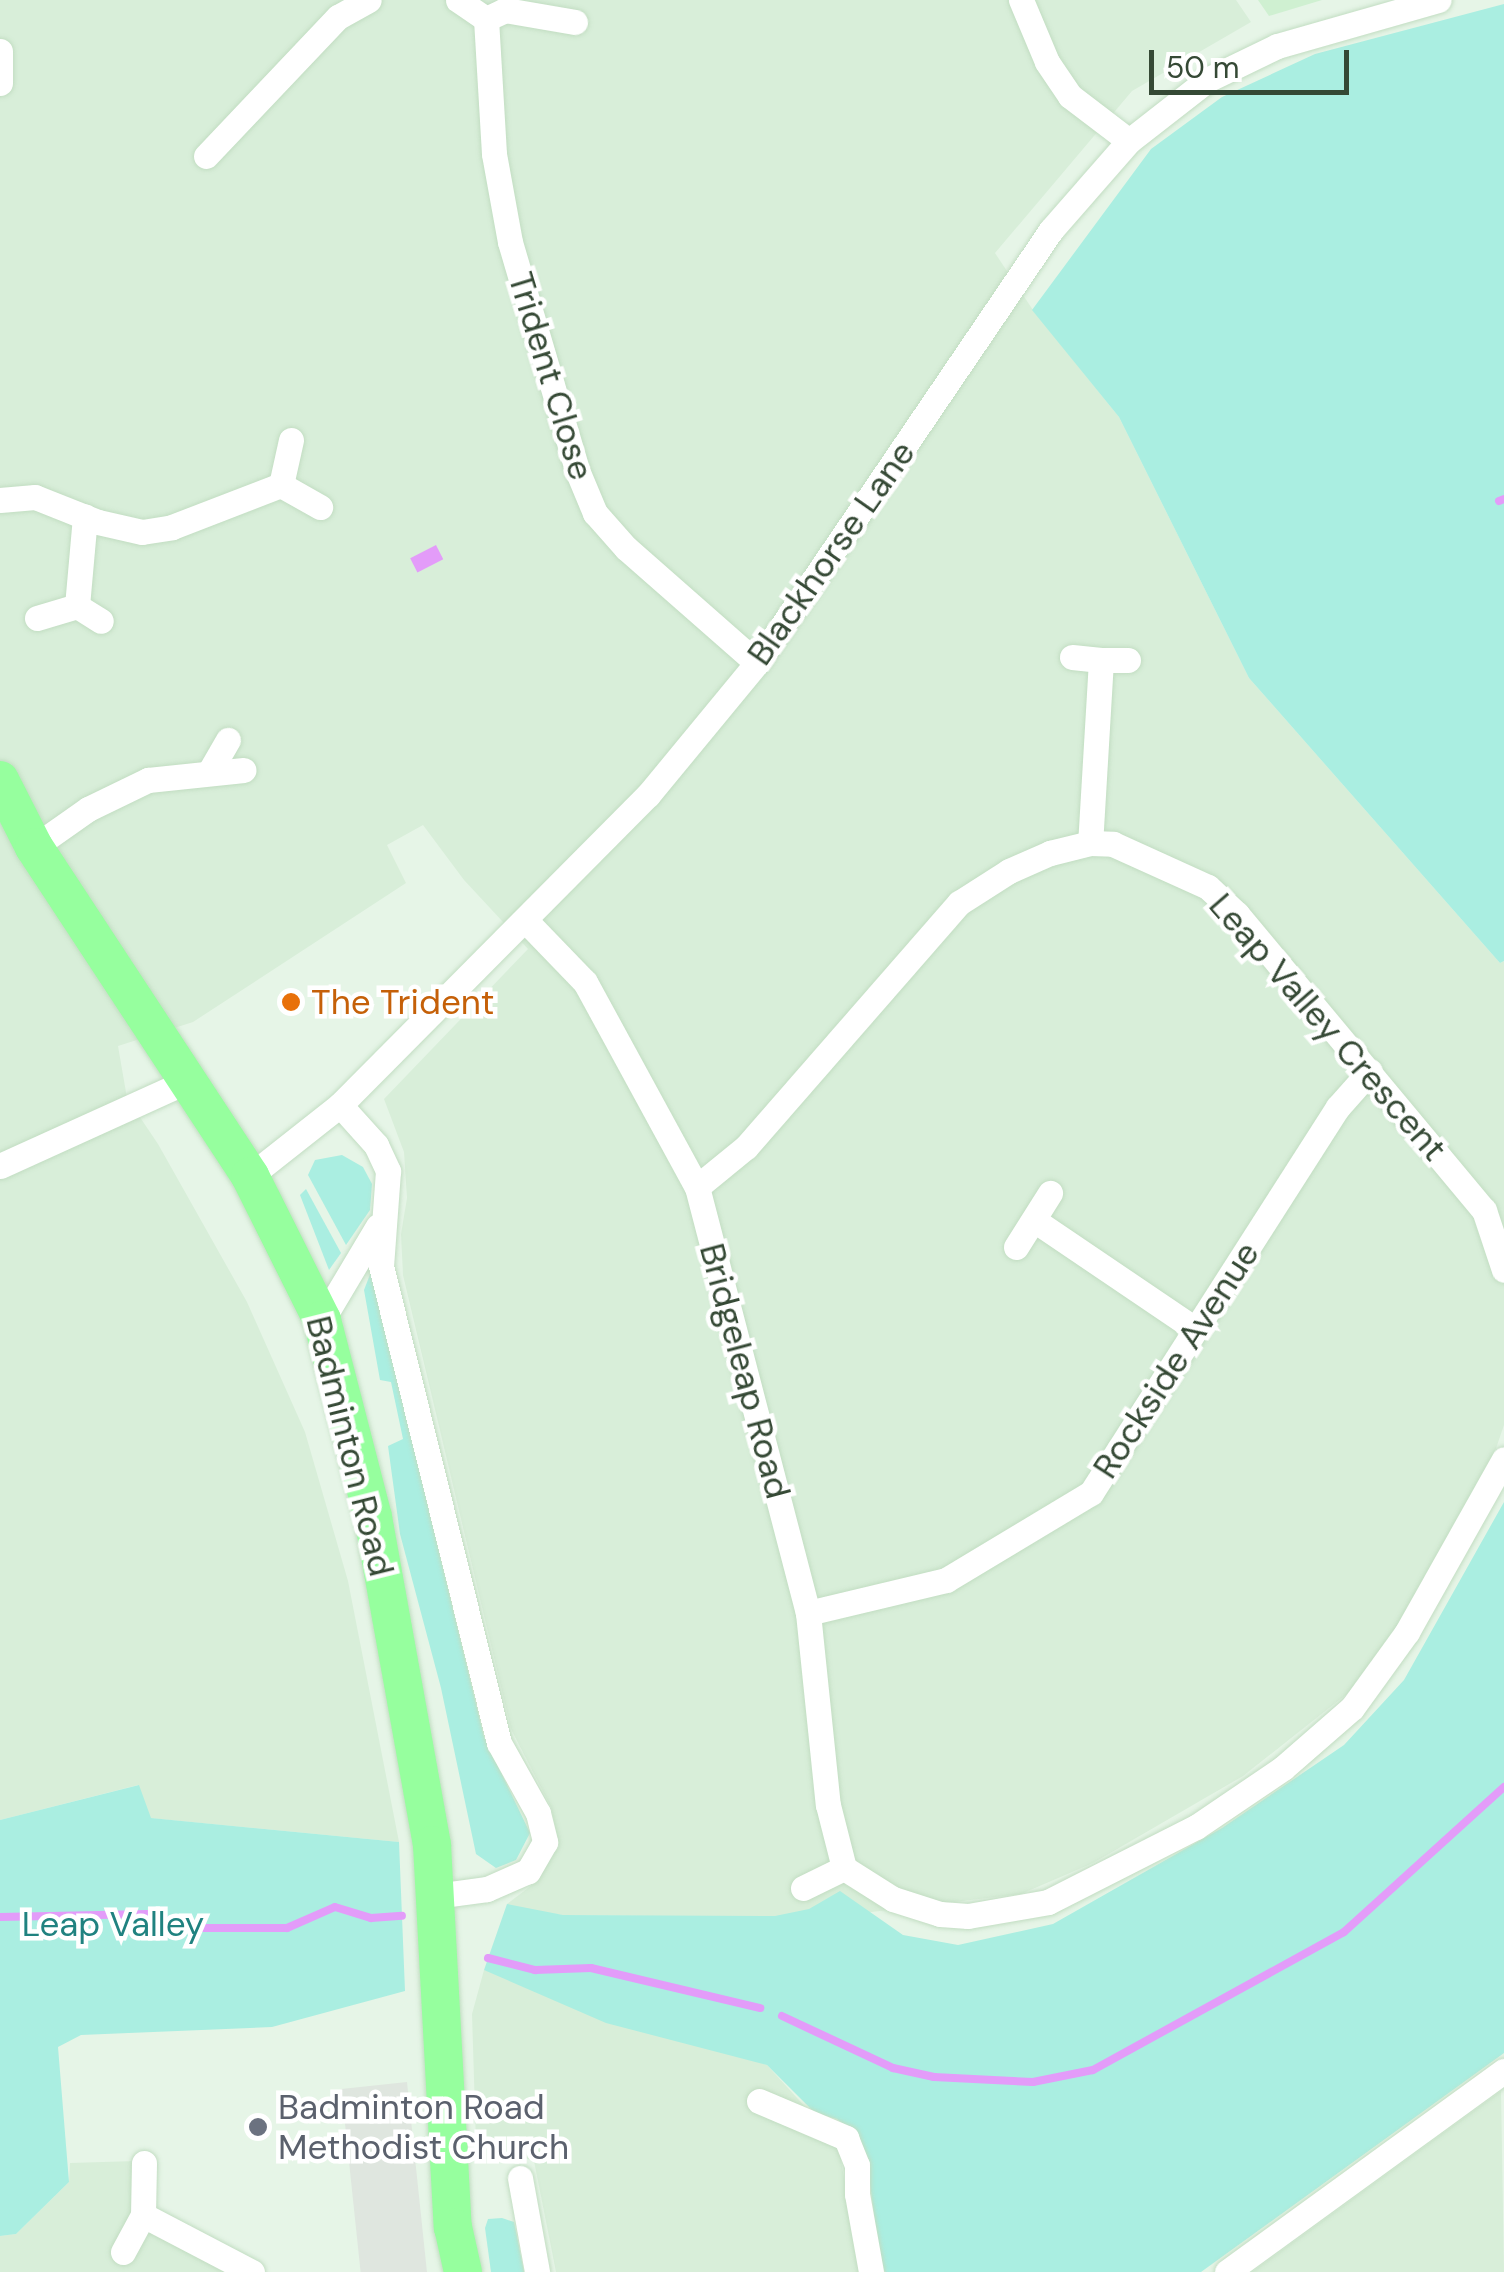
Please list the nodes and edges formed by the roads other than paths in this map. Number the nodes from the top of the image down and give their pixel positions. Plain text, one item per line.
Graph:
1 (369, 0) edge
2 (458, 0) edge
3 (1439, 0) edge
4 (1032, 4) edge
5 (486, 19) junction
6 (575, 22) dead end
7 (0, 51) edge
8 (0, 83) edge
9 (1129, 142) junction
10 (206, 156) dead end
11 (291, 440) dead end
12 (281, 486) junction
13 (0, 500) edge
14 (320, 508) dead end
15 (85, 516) junction
16 (77, 606) junction
17 (37, 618) dead end
18 (102, 622) dead end
19 (1072, 657) dead end
20 (1101, 660) junction
21 (1128, 660) dead end
22 (757, 663) junction
23 (228, 740) dead end
24 (242, 770) dead end
25 (210, 771) junction
26 (0, 780) edge
27 (1090, 843) junction
28 (34, 846) junction
29 (526, 922) junction
30 (1370, 1071) junction
31 (185, 1082) junction
32 (340, 1105) junction
33 (0, 1166) edge
34 (250, 1176) junction
35 (697, 1187) junction
36 (1050, 1193) dead end
37 (384, 1217) junction
38 (1034, 1220) junction
39 (1016, 1247) dead end
40 (1504, 1270) edge
41 (322, 1320) junction
42 (1196, 1330) junction
43 (1504, 1459) edge
44 (808, 1613) junction
45 (844, 1868) junction
46 (803, 1888) dead end
47 (436, 1896) junction
48 (1504, 2070) edge
49 (759, 2101) dead end
50 (144, 2162) dead end
51 (520, 2178) dead end
52 (143, 2215) junction
53 (123, 2252) dead end
54 (252, 2272) edge
55 (463, 2272) edge
56 (537, 2272) edge
57 (871, 2272) edge
58 (1227, 2272) edge

1 - 10 street
2 - 5 street
3 - 9 street, Blackhorse Lane
4 - 9 street
5 - 6 street
5 - 22 street, Trident Close
7 - 8 street
9 - 22 street, Blackhorse Lane
11 - 12 street
12 - 14 street
12 - 15 street
13 - 15 street
15 - 16 street
16 - 17 street
16 - 18 street
19 - 20 street
20 - 21 street
20 - 27 street
22 - 29 street, Blackhorse Lane
23 - 25 street
24 - 25 street
25 - 28 street
26 - 28 main road, Badminton Road
27 - 30 street, Leap Valley Crescent
27 - 35 street
28 - 31 main road, Badminton Road
29 - 32 street, Blackhorse Lane
29 - 35 street, Bridgeleap Road
30 - 40 street, Leap Valley Crescent
30 - 42 street, Rockside Avenue
31 - 33 street
31 - 34 main road, Badminton Road
32 - 34 street, Blackhorse Lane
32 - 37 street, Badminton Road
34 - 41 main road, Badminton Road
35 - 44 street, Bridgeleap Road
36 - 38 street
37 - 41 street
37 - 47 street, Badminton Road
38 - 39 street
38 - 42 street
41 - 47 main road, Badminton Road
42 - 44 street, Rockside Avenue
43 - 45 street
44 - 45 street, Bridgeleap Road
45 - 46 street
47 - 55 main road, Badminton Road
48 - 58 street
49 - 57 street
50 - 52 street
51 - 56 street
52 - 53 street
52 - 54 street

